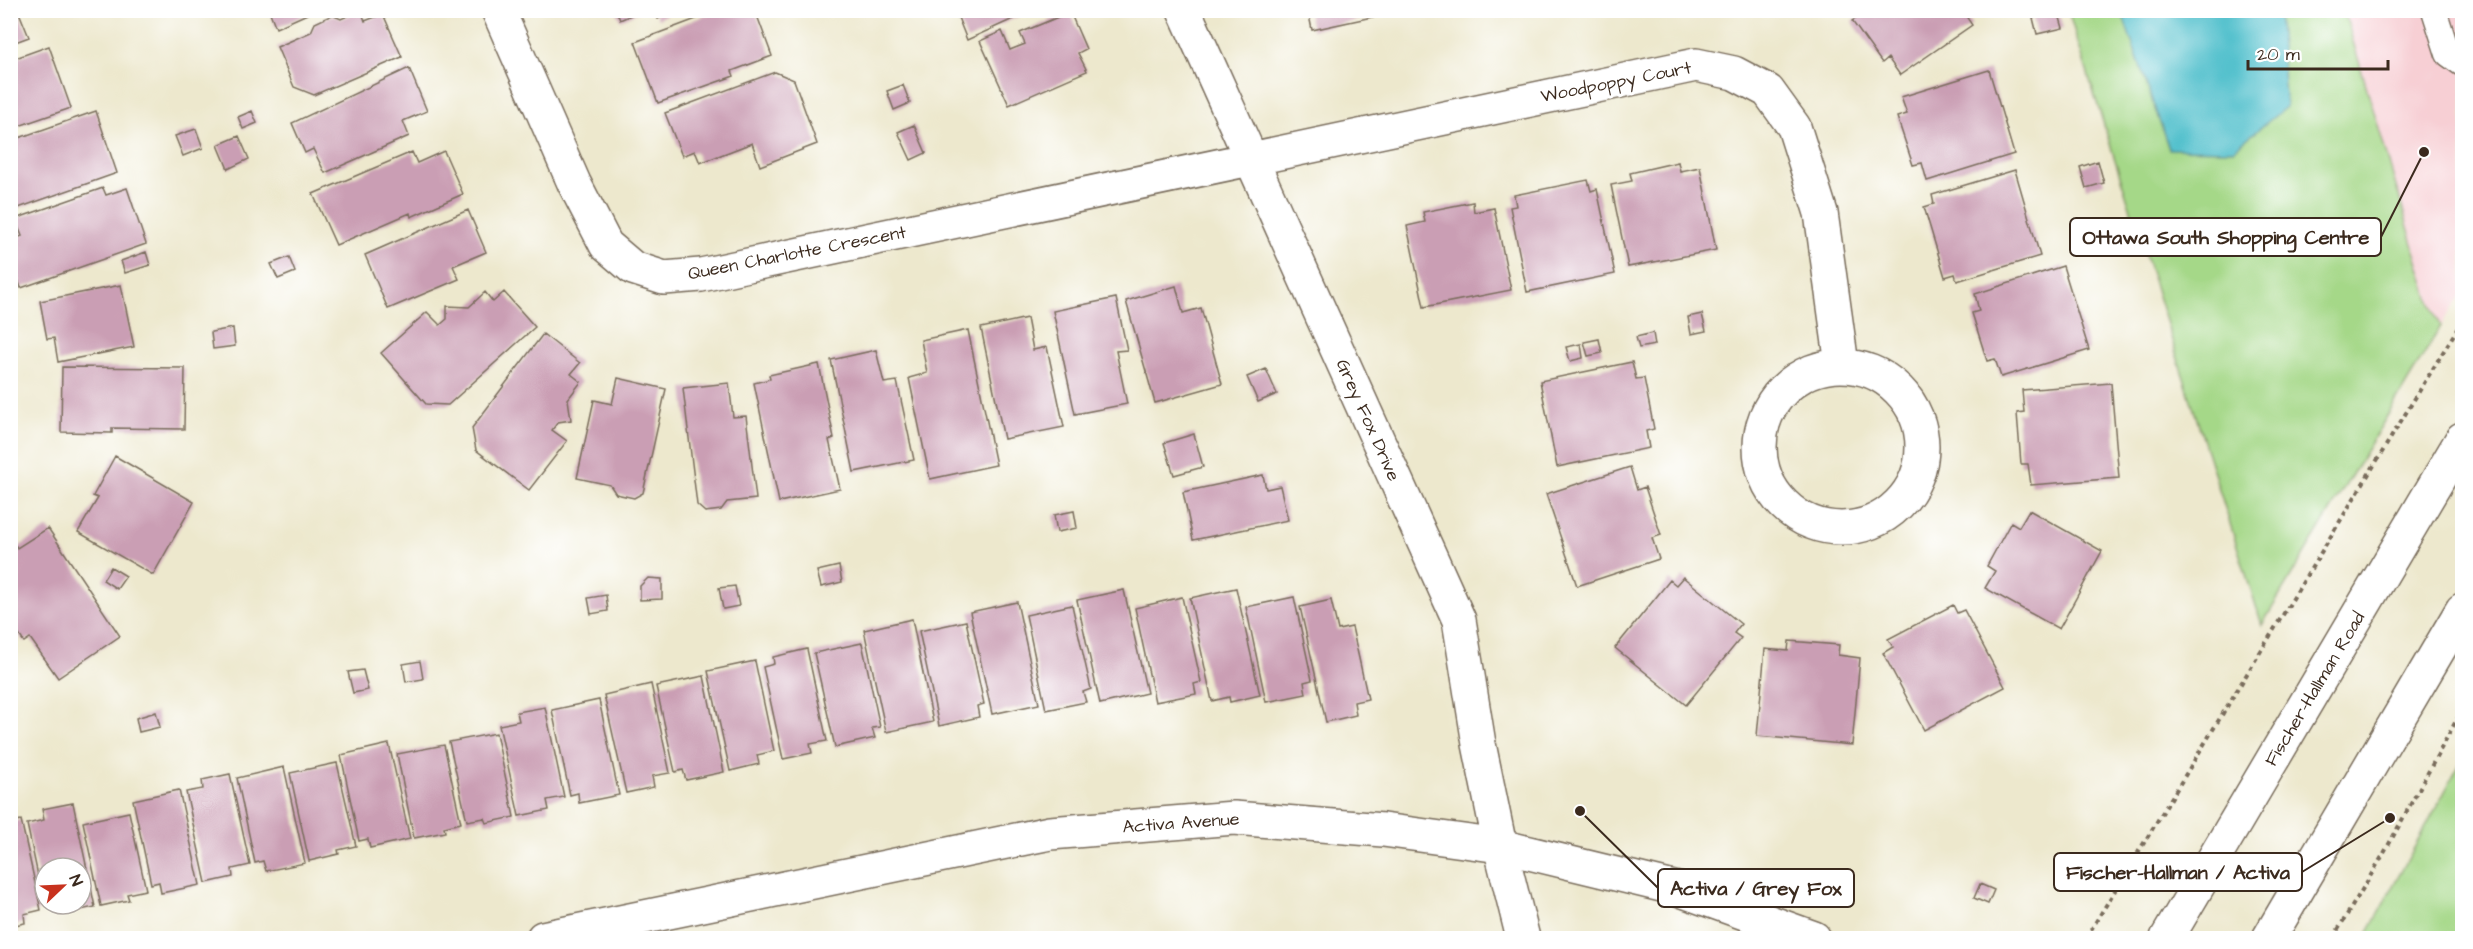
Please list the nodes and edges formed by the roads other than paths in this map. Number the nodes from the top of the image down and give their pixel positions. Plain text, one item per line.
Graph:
1 (498, 10) edge
2 (1184, 10) edge
3 (2434, 10) edge
4 (2463, 64) edge
5 (1249, 159) junction
6 (1842, 365) junction
7 (2463, 439) edge
8 (2463, 610) edge
9 (1500, 846) junction
10 (543, 939) edge
11 (1523, 939) edge
12 (1814, 939) edge
13 (2167, 939) edge
14 (2269, 939) edge

1 - 5 street, Queen Charlotte Crescent
2 - 5 street, Grey Fox Drive
3 - 4 lane
5 - 6 street, Woodpoppy Court
5 - 9 street, Grey Fox Drive
6 - 6 street
7 - 13 street, Fischer-Hallman Road
8 - 14 street
9 - 10 street, Activa Avenue
9 - 11 street, Grey Fox Drive
9 - 12 street, Activa Avenue

